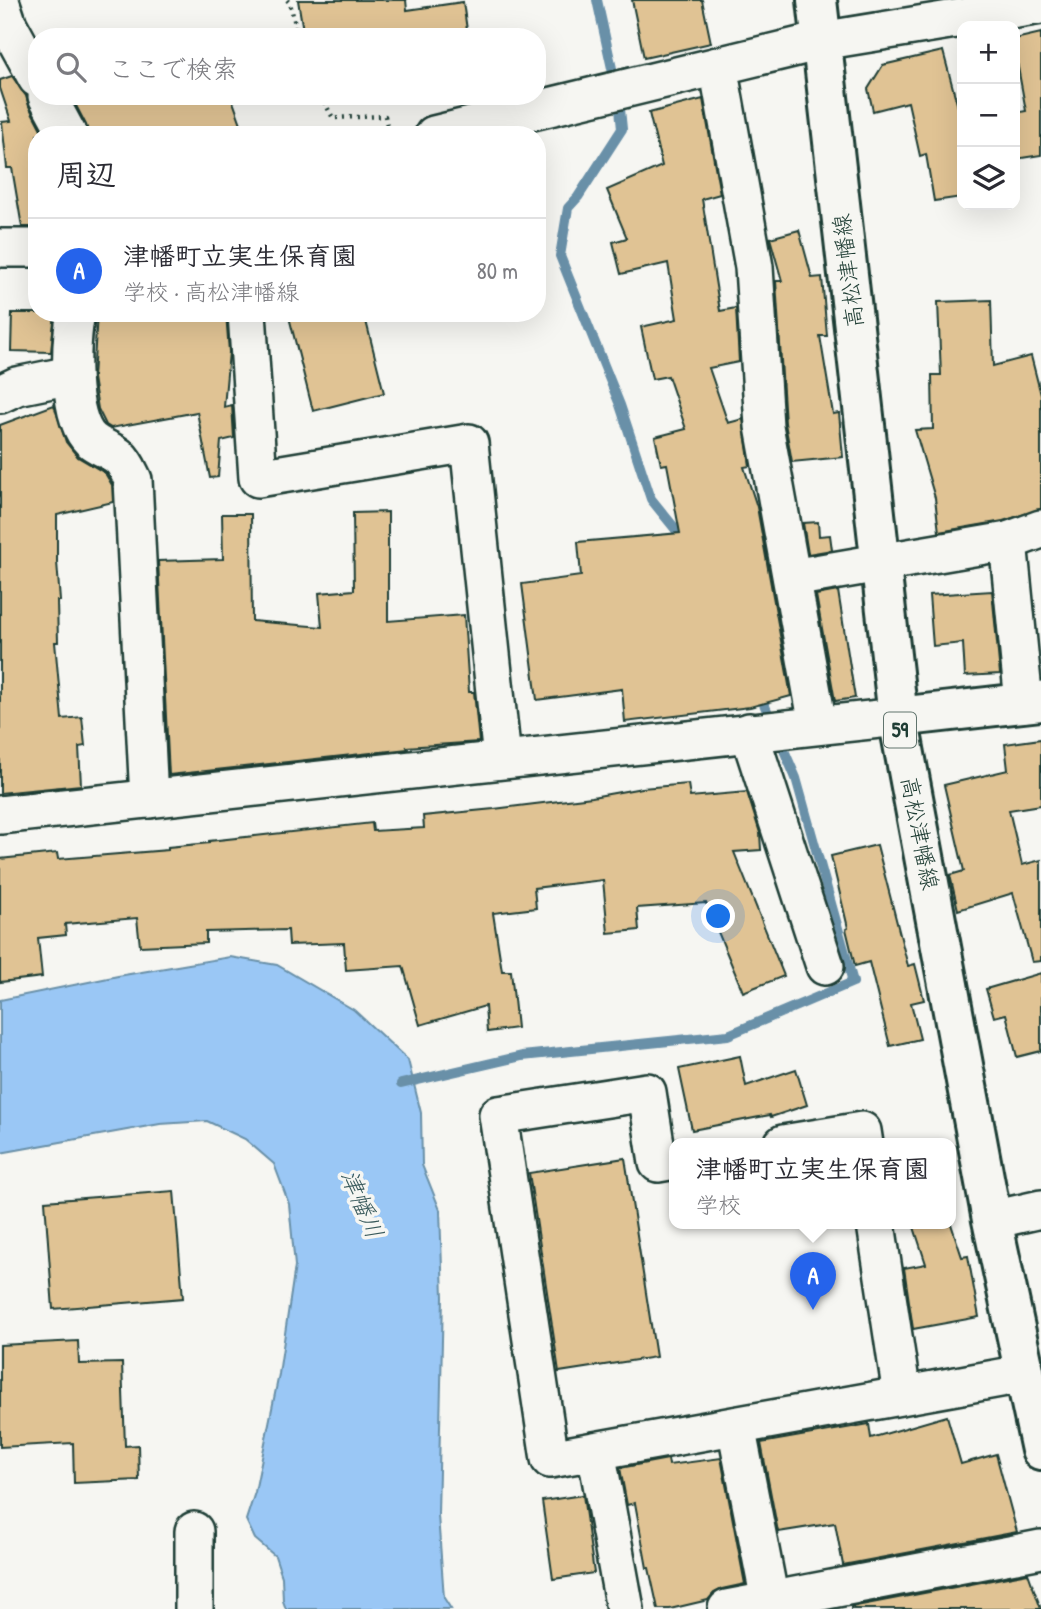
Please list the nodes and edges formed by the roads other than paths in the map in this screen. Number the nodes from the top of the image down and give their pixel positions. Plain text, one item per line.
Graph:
1 (817, 0) edge
2 (0, 1) edge
3 (1041, 5) edge
4 (821, 41) junction
5 (28, 62) edge
6 (718, 66) junction
7 (52, 105) edge
8 (63, 126) edge
9 (471, 126) edge
10 (0, 248) edge
11 (28, 248) edge
12 (74, 322) edge
13 (248, 322) edge
14 (71, 375) junction
15 (0, 394) edge
16 (1024, 535) edge
17 (882, 562) junction
18 (792, 578) junction
19 (1033, 702) edge
20 (898, 717) junction
21 (781, 729) junction
22 (502, 760) junction
23 (149, 799) junction
24 (0, 815) edge
25 (825, 967) dead end
26 (822, 1138) edge
27 (863, 1138) edge
28 (669, 1161) edge
29 (1041, 1209) edge
30 (992, 1220) junction
31 (877, 1229) edge
32 (1023, 1374) junction
33 (902, 1395) junction
34 (736, 1426) junction
35 (1041, 1450) edge
36 (596, 1451) junction
37 (194, 1531) dead end
38 (1041, 1549) edge
39 (770, 1601) junction
40 (194, 1609) edge
41 (625, 1609) edge
42 (727, 1609) edge

1 - 4 main road, 高松津幡線 / 59
2 - 5 street
3 - 4 street
4 - 6 street
4 - 17 main road, 高松津幡線 / 59
6 - 9 street
6 - 18 street
7 - 8 street
10 - 11 street
12 - 14 street
13 - 22 street
14 - 15 street
14 - 23 street
16 - 17 street
16 - 19 street
17 - 18 street
17 - 20 main road, 高松津幡線 / 59
18 - 21 street
19 - 20 main road
20 - 21 street
20 - 30 main road, 高松津幡線 / 59
21 - 22 street
21 - 25 street
22 - 23 street
23 - 24 street
26 - 27 street
28 - 36 street
29 - 30 street
30 - 32 main road, 高松津幡線 / 59
31 - 33 street
32 - 33 street
32 - 35 main road, 高松津幡線 / 59
33 - 34 street
34 - 36 street
34 - 39 street
36 - 41 street
37 - 40 street
38 - 39 street
39 - 42 street

